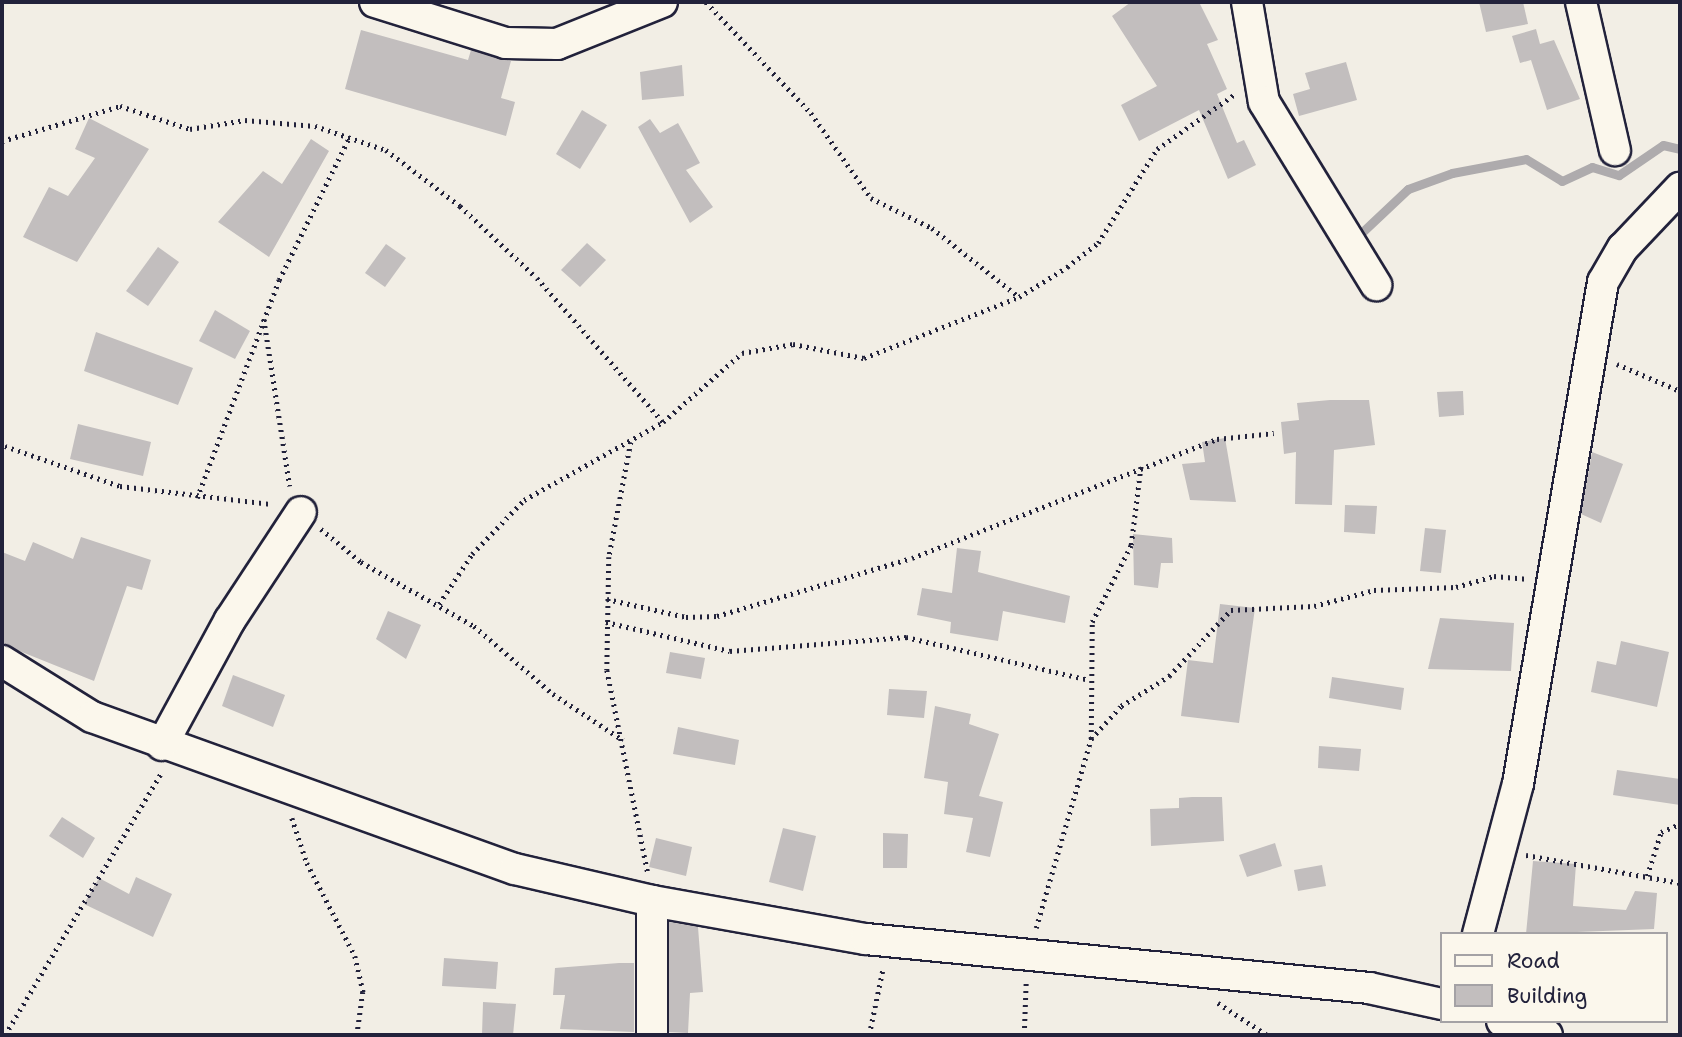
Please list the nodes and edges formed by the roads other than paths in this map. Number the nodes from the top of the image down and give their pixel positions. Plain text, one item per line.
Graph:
1 (375, 2) edge
2 (662, 2) edge
3 (1247, 2) edge
4 (1581, 2) edge
5 (1615, 150) dead end
6 (1680, 188) edge
7 (1376, 285) dead end
8 (300, 509) road end
9 (2, 661) edge
10 (169, 747) junction
11 (652, 901) junction
12 (1479, 932) edge
13 (1440, 1004) edge
14 (1508, 1023) edge
15 (652, 1035) edge
16 (1547, 1035) edge

1 - 2 street
3 - 7 street
4 - 5 street
6 - 12 street
8 - 10 street
9 - 10 street
10 - 11 street
11 - 13 street
11 - 15 street
14 - 16 street

